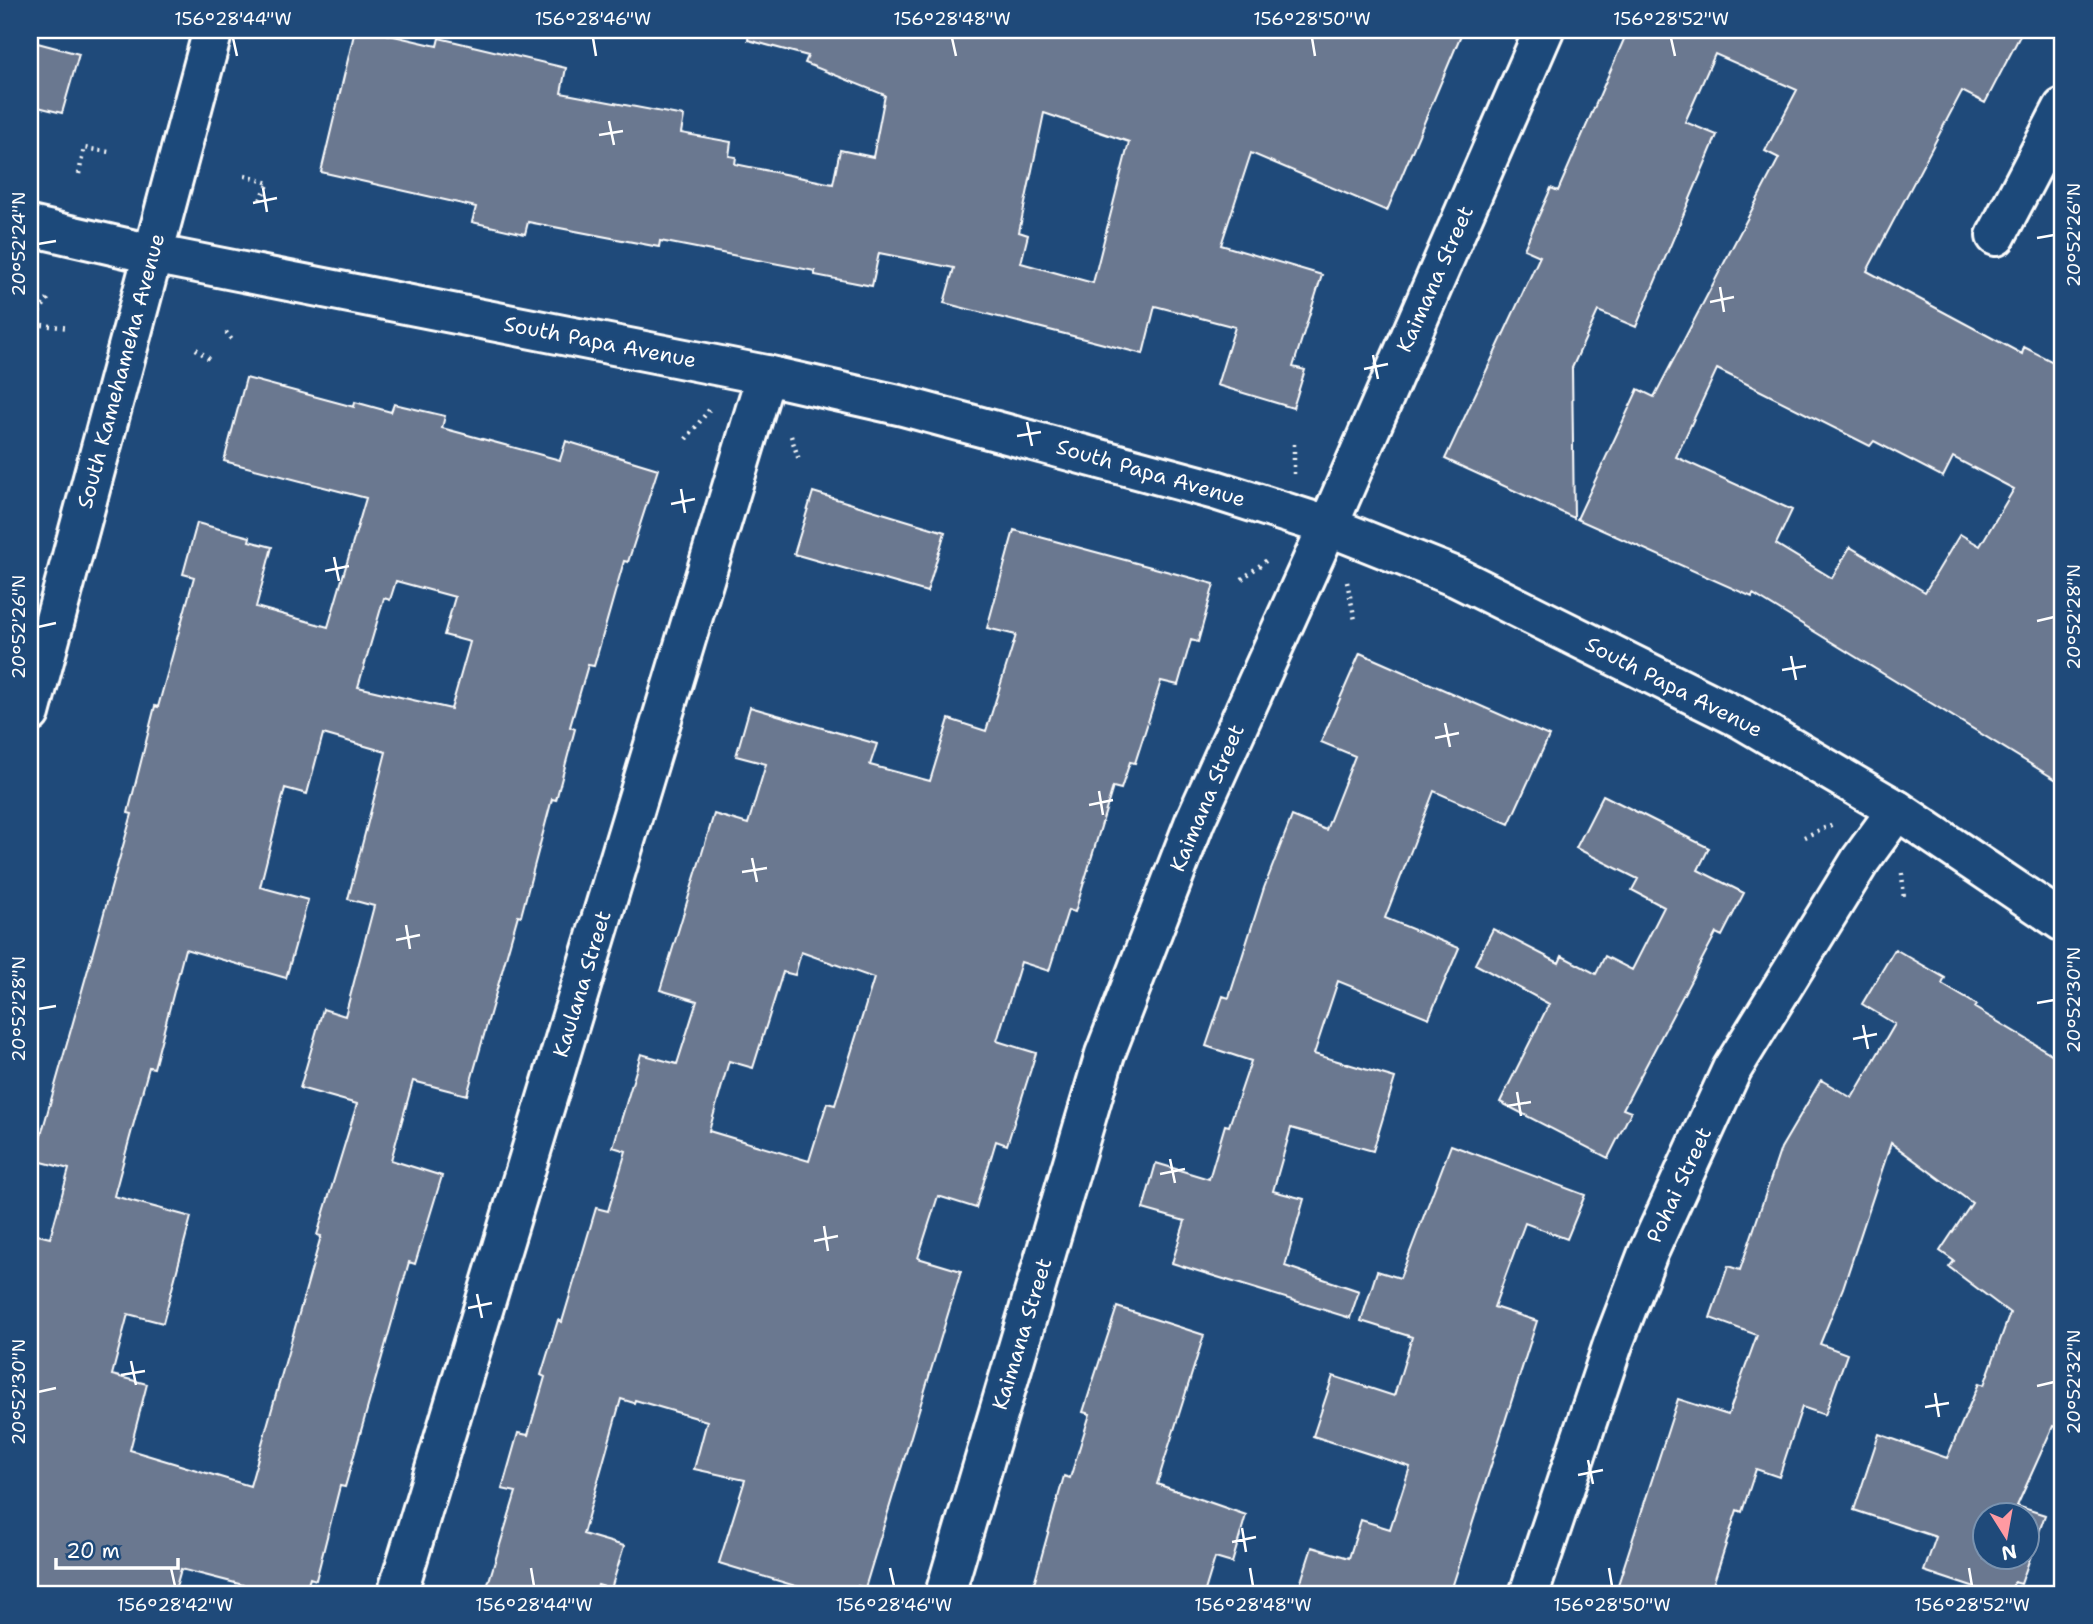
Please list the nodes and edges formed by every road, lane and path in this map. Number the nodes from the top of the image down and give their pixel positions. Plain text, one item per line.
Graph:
1 (213, 30) edge
2 (1544, 30) edge
3 (2063, 108) edge
4 (109, 152) dead end
5 (79, 174) dead end
6 (245, 176) dead end
7 (260, 200) dead end
8 (30, 226) edge
9 (1996, 236) dead end
10 (152, 254) junction
11 (50, 296) dead end
12 (39, 312) dead end
13 (42, 325) dead end
14 (69, 328) dead end
15 (226, 332) dead end
16 (234, 343) dead end
17 (195, 349) dead end
18 (212, 361) dead end
19 (766, 374) junction
20 (709, 410) dead end
21 (788, 425) dead end
22 (686, 439) dead end
23 (1294, 443) dead end
24 (799, 460) dead end
25 (1294, 476) dead end
26 (1328, 526) junction
27 (1274, 555) dead end
28 (1242, 579) dead end
29 (1347, 581) dead end
30 (1355, 620) dead end
31 (30, 713) edge
32 (1898, 810) junction
33 (1834, 824) dead end
34 (1804, 837) dead end
35 (1902, 868) dead end
36 (1904, 900) dead end
37 (2063, 922) edge
38 (397, 1594) edge
39 (945, 1594) edge
40 (1529, 1594) edge

1 - 10 street, South Kamehameha Avenue
2 - 26 street, Kaimana Street
3 - 9 street
4 - 5 path
6 - 7 path
8 - 10 street, South Papa Avenue
10 - 19 street, South Papa Avenue
10 - 31 street, South Kamehameha Avenue
11 - 12 path
13 - 14 path
15 - 16 path
17 - 18 path
19 - 26 street, South Papa Avenue
19 - 38 street, Kaulana Street
20 - 22 path
21 - 24 path
23 - 25 path
26 - 32 street, South Papa Avenue
26 - 39 street, Kaimana Street
27 - 28 path
29 - 30 path
32 - 37 street, South Papa Avenue
32 - 40 street, Pohai Street
33 - 34 path
35 - 36 path

